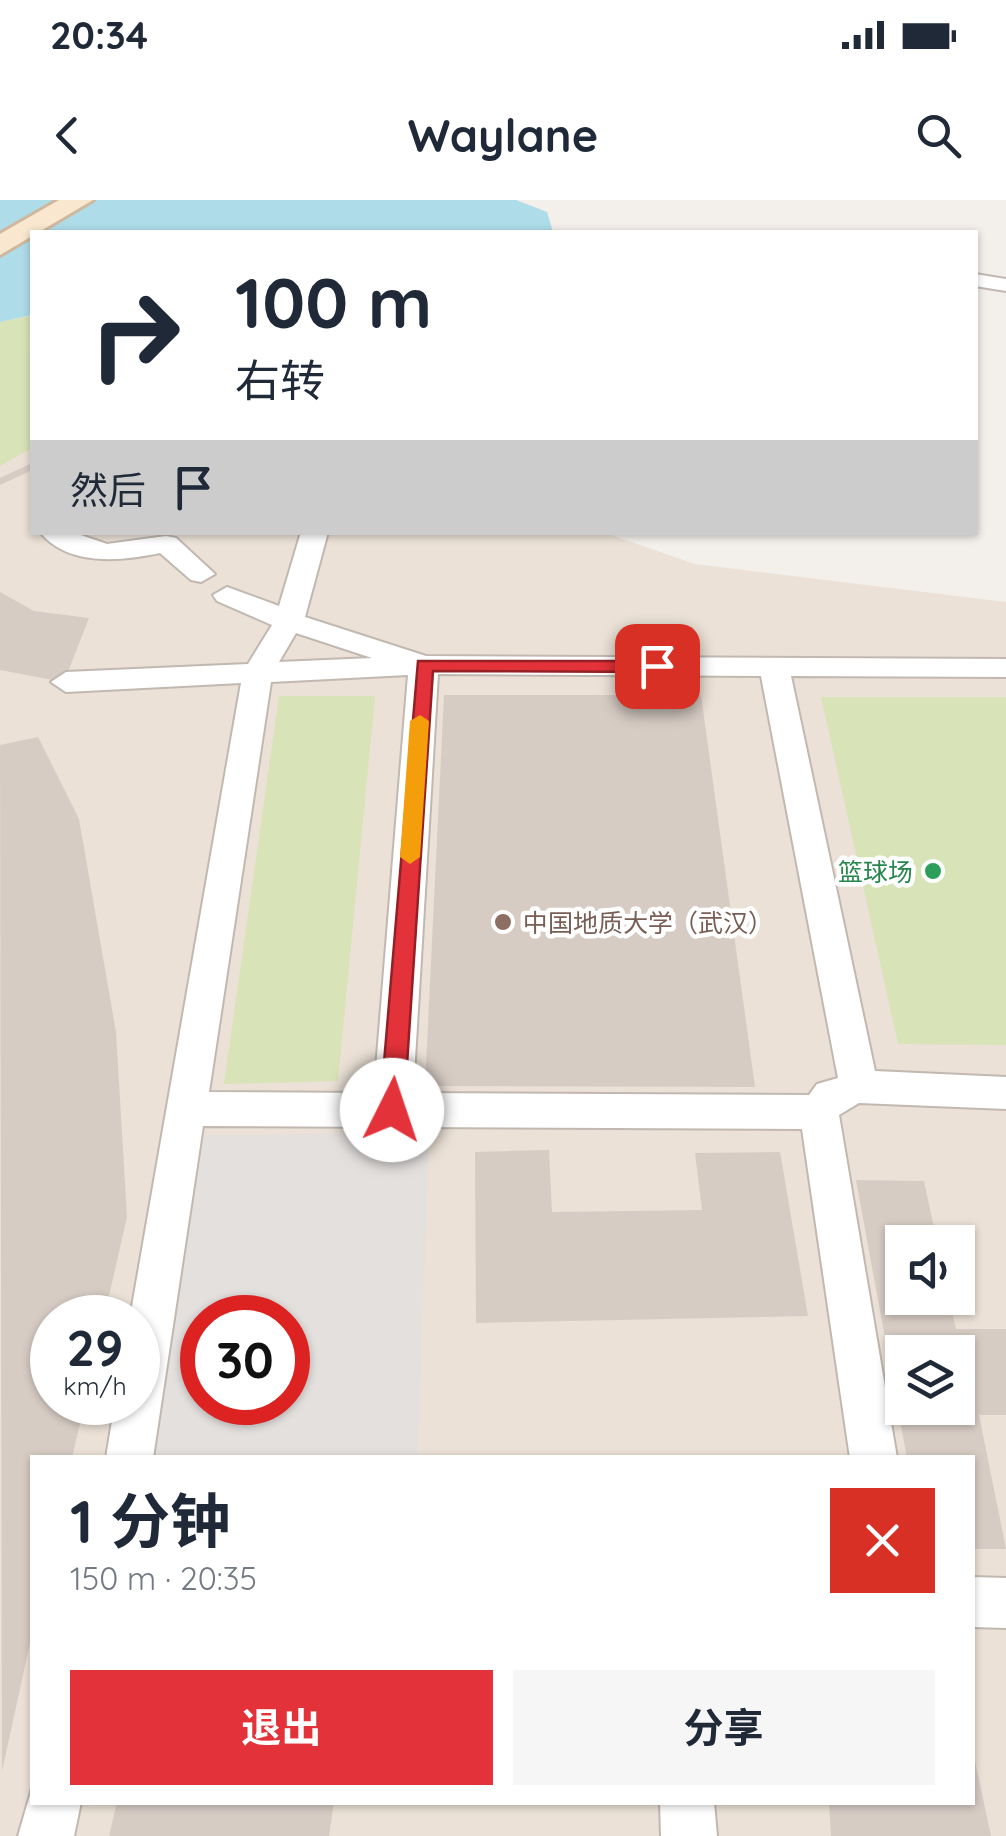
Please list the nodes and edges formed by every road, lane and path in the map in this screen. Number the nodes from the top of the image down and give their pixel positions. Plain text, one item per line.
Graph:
1 (50, 200) edge
2 (79, 200) edge
3 (0, 228) edge
4 (0, 246) edge
5 (978, 280) edge
6 (1006, 285) edge
7 (57, 535) edge
8 (313, 535) edge
9 (201, 574) dead end
10 (227, 595) dead end
11 (289, 621) junction
12 (424, 665) junction
13 (774, 667) junction
14 (1006, 668) edge
15 (258, 672) junction
16 (66, 682) dead end
17 (859, 1087) junction
18 (1006, 1093) edge
19 (186, 1108) junction
20 (392, 1110) junction
21 (819, 1112) junction
22 (128, 1455) edge
23 (874, 1455) edge
24 (975, 1602) edge
25 (1006, 1604) edge
26 (53, 1805) edge
27 (686, 1805) edge
28 (46, 1836) edge
29 (688, 1836) edge

1 - 3 main road
2 - 4 main road
5 - 6 street
7 - 9 street
8 - 11 street
10 - 11 street
11 - 12 street
11 - 15 street
12 - 13 street
12 - 15 street
12 - 20 street
13 - 14 street
13 - 17 street
15 - 16 street
15 - 19 street
17 - 18 street
17 - 21 street
19 - 20 street
19 - 22 street
20 - 21 street
21 - 23 street
24 - 25 street
26 - 28 street
27 - 29 street

